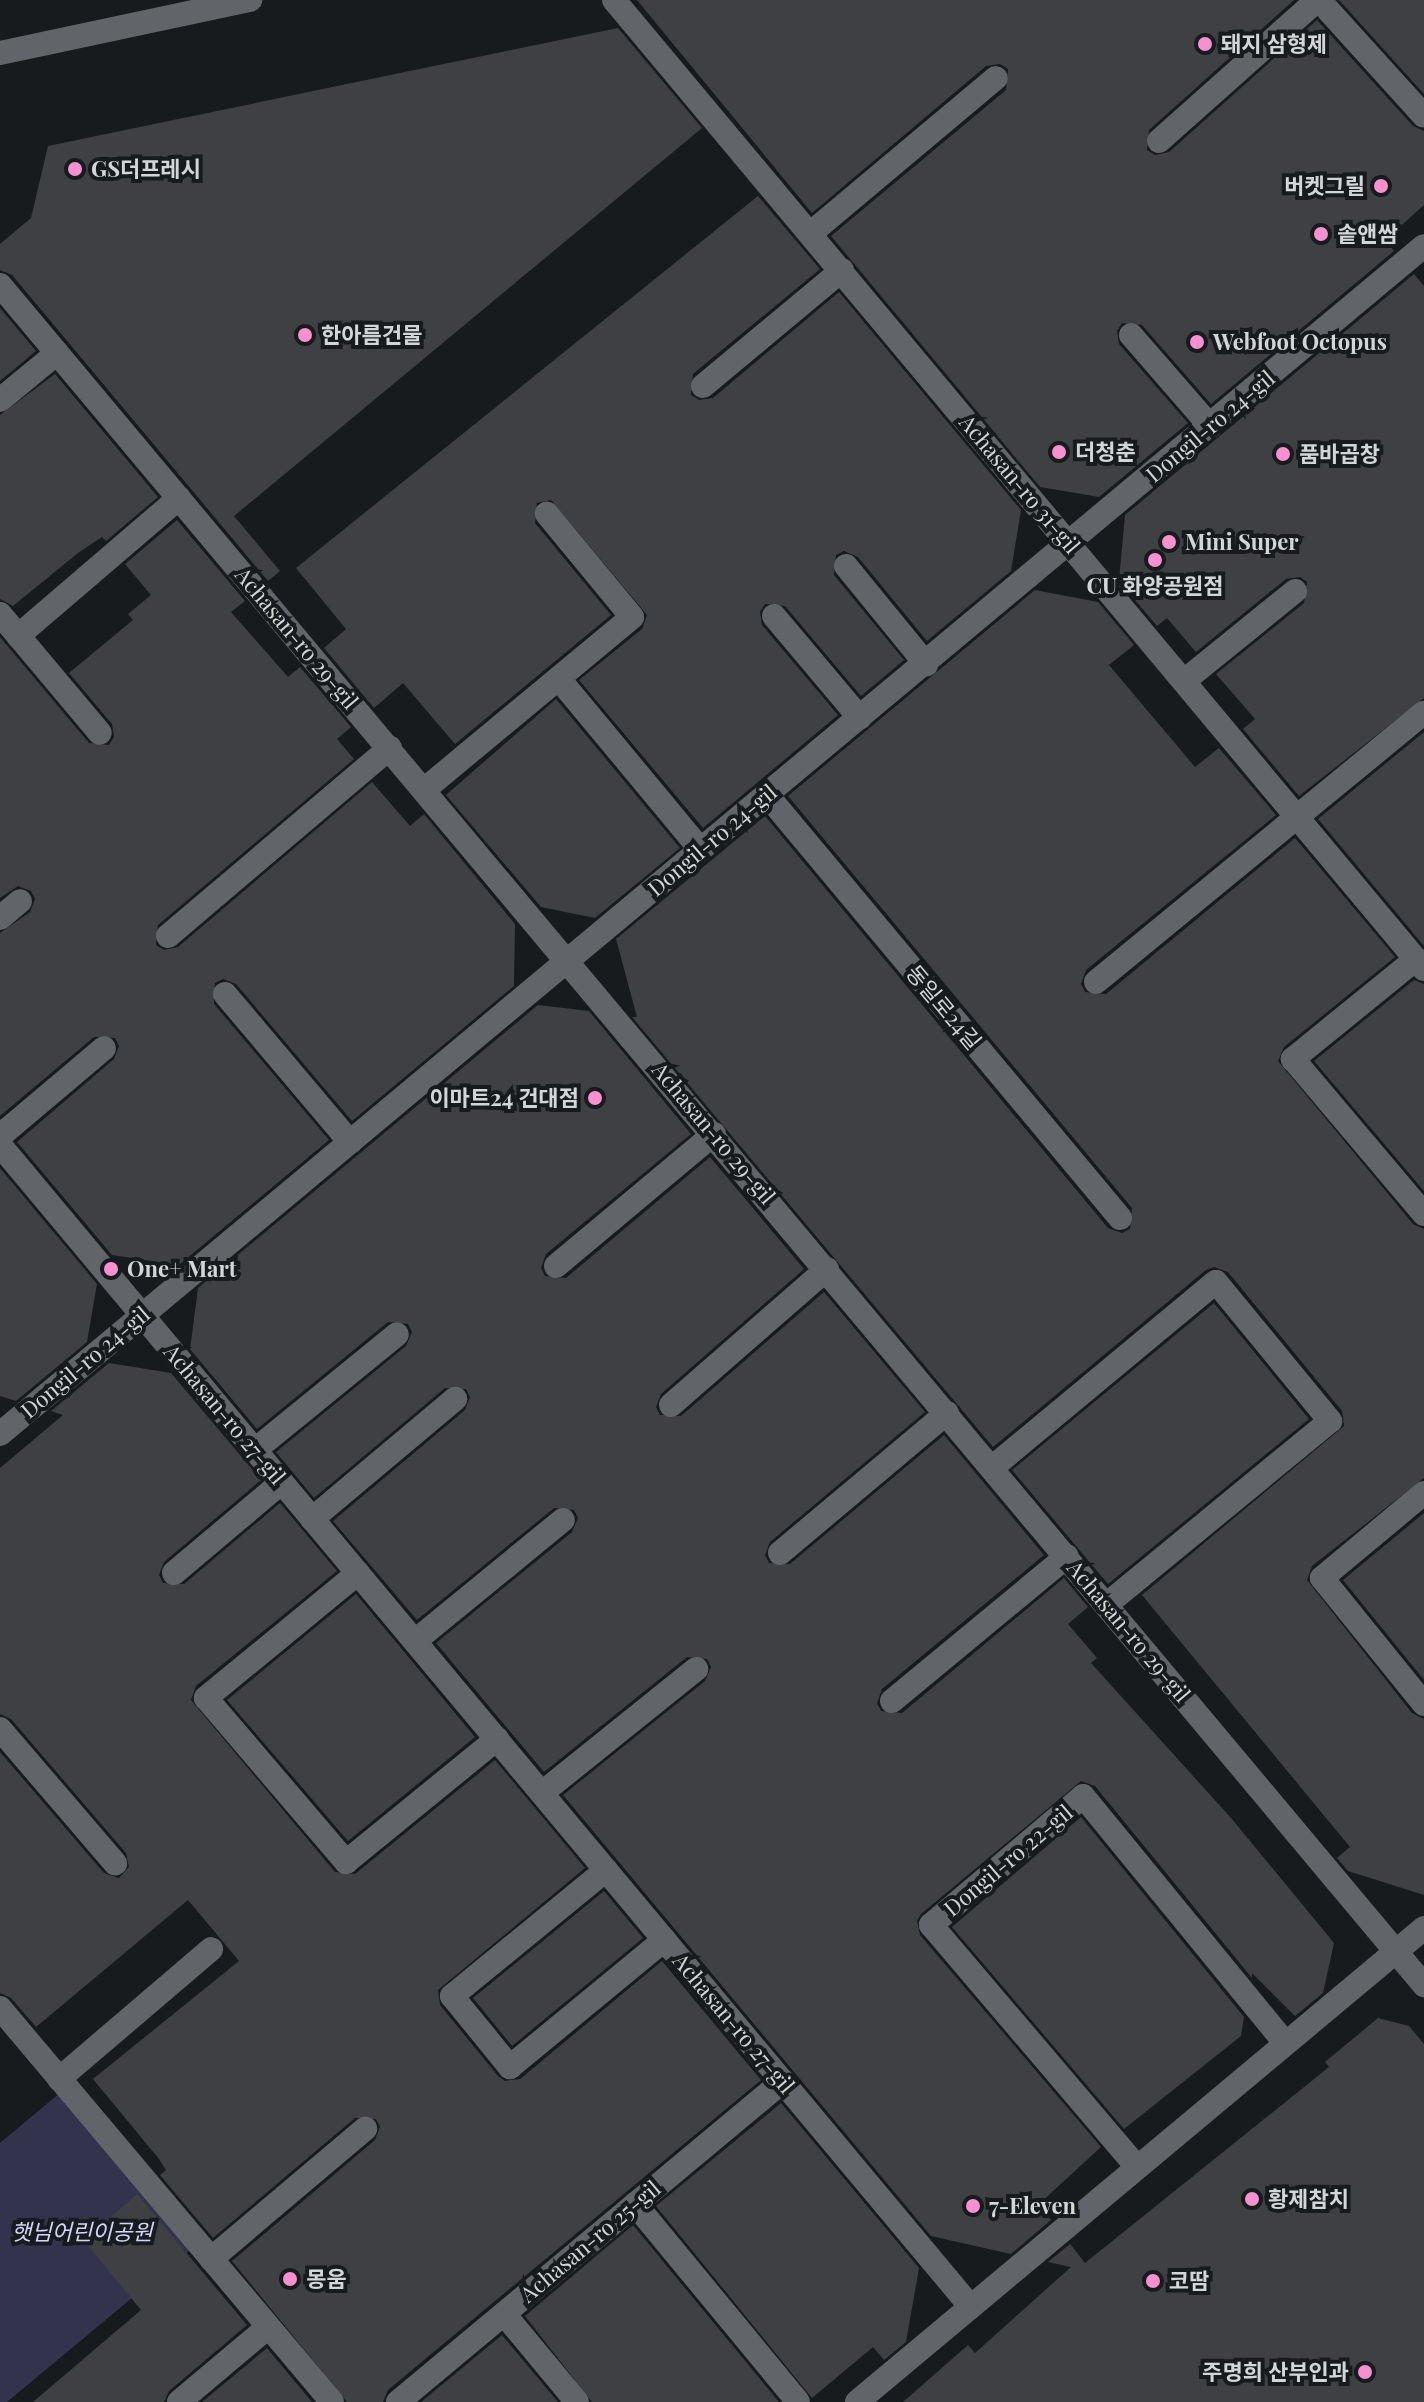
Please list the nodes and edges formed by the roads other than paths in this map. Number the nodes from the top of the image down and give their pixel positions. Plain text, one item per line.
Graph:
1 (250, 0) edge
2 (614, 0) edge
3 (1318, 0) edge
4 (0, 53) edge
5 (996, 78) dead end
6 (1424, 116) edge
7 (1159, 141) dead end
8 (811, 233) junction
9 (1424, 246) edge
10 (842, 270) junction
11 (0, 285) edge
12 (1131, 335) dead end
13 (57, 353) junction
14 (703, 386) dead end
15 (0, 400) edge
16 (1210, 426) junction
17 (179, 498) junction
18 (547, 514) dead end
19 (1070, 543) junction
20 (846, 566) dead end
21 (1295, 591) dead end
22 (0, 614) edge
23 (774, 616) dead end
24 (18, 636) junction
25 (926, 664) junction
26 (559, 679) junction
27 (1184, 681) junction
28 (1424, 713) edge
29 (860, 718) junction
30 (100, 733) dead end
31 (390, 748) junction
32 (425, 789) junction
33 (767, 795) junction
34 (1297, 820) junction
35 (701, 850) junction
36 (20, 901) dead end
37 (0, 918) edge
38 (168, 936) dead end
39 (569, 959) junction
40 (1420, 964) edge
41 (1096, 982) dead end
42 (225, 994) dead end
43 (104, 1048) dead end
44 (714, 1134) junction
45 (0, 1136) edge
46 (350, 1142) junction
47 (0, 1145) edge
48 (1424, 1214) edge
49 (1120, 1218) dead end
50 (556, 1266) dead end
51 (827, 1269) junction
52 (142, 1315) junction
53 (397, 1334) dead end
54 (455, 1399) dead end
55 (671, 1405) dead end
56 (947, 1413) junction
57 (0, 1434) edge
58 (255, 1450) junction
59 (994, 1466) junction
60 (282, 1482) junction
61 (1424, 1493) edge
62 (312, 1519) junction
63 (563, 1520) dead end
64 (780, 1553) dead end
65 (1067, 1556) junction
66 (174, 1573) dead end
67 (358, 1573) junction
68 (1107, 1604) junction
69 (415, 1641) junction
70 (696, 1669) dead end
71 (892, 1701) dead end
72 (1424, 1704) edge
73 (0, 1729) edge
74 (497, 1739) junction
75 (542, 1793) junction
76 (115, 1863) dead end
77 (606, 1870) junction
78 (1424, 1928) edge
79 (664, 1940) junction
80 (211, 1949) dead end
81 (1396, 1951) junction
82 (1424, 1985) edge
83 (0, 2008) edge
84 (1285, 2043) junction
85 (59, 2079) junction
86 (783, 2081) junction
87 (365, 2129) dead end
88 (1137, 2167) junction
89 (635, 2204) junction
90 (211, 2259) junction
91 (971, 2307) junction
92 (504, 2314) junction
93 (268, 2327) junction
94 (179, 2402) edge
95 (332, 2402) edge
96 (398, 2402) edge
97 (577, 2402) edge
98 (798, 2402) edge
99 (857, 2402) edge

1 - 4 street
2 - 8 street, Achasan-ro 31-gil
3 - 6 street
3 - 7 street
5 - 8 street
8 - 10 street, Achasan-ro 31-gil
9 - 16 street, Dongil-ro 24-gil
10 - 14 street
10 - 19 street, Achasan-ro 31-gil
11 - 13 street, Achasan-ro 29-gil
12 - 16 street
13 - 15 street
13 - 17 street, Achasan-ro 29-gil
16 - 19 street, Dongil-ro 24-gil
17 - 24 street
17 - 31 street, Achasan-ro 29-gil
18 - 26 street
19 - 25 street, Dongil-ro 24-gil
19 - 27 street, Achasan-ro 31-gil
20 - 25 street
21 - 27 street
22 - 24 street
23 - 29 street
24 - 30 street
25 - 29 street, Dongil-ro 24-gil
26 - 32 street
26 - 35 street
27 - 34 street, Achasan-ro 31-gil
28 - 34 street
29 - 33 street, Dongil-ro 24-gil
31 - 32 street, Achasan-ro 29-gil
31 - 38 street
32 - 39 street, Achasan-ro 29-gil
33 - 35 street, Dongil-ro 24-gil
33 - 49 street, 동일로24길
34 - 40 street, Achasan-ro 31-gil
34 - 41 street
35 - 39 street, Dongil-ro 24-gil
36 - 37 street
39 - 44 street, Achasan-ro 29-gil
39 - 46 street, Dongil-ro 24-gil
40 - 48 street
42 - 46 street
43 - 45 street
44 - 50 street
44 - 51 street, Achasan-ro 29-gil
46 - 52 street, Dongil-ro 24-gil
47 - 52 street, Achasan-ro 27-gil
51 - 55 street
51 - 56 street, Achasan-ro 29-gil
52 - 57 street, Dongil-ro 24-gil
52 - 58 street, Achasan-ro 27-gil
53 - 58 street
54 - 62 street
56 - 59 street, Achasan-ro 29-gil
56 - 64 street
58 - 60 street, Achasan-ro 27-gil
59 - 65 street, Achasan-ro 29-gil
59 - 68 street
60 - 62 street, Achasan-ro 27-gil
60 - 66 street
61 - 72 street
62 - 67 street, Achasan-ro 27-gil
63 - 69 street
65 - 68 street, Achasan-ro 29-gil
65 - 71 street
67 - 69 street, Achasan-ro 27-gil
67 - 74 street
68 - 81 street, Achasan-ro 29-gil
69 - 74 street, Achasan-ro 27-gil
70 - 75 street
73 - 76 street
74 - 75 street, Achasan-ro 27-gil
75 - 77 street, Achasan-ro 27-gil
77 - 79 street, Achasan-ro 27-gil
77 - 79 street
78 - 81 street
79 - 86 street, Achasan-ro 27-gil
80 - 85 street
81 - 82 street, Achasan-ro 29-gil
81 - 84 street
83 - 85 street
84 - 88 street
84 - 88 street, Dongil-ro 22-gil
85 - 90 street
86 - 89 street, Achasan-ro 25-gil
86 - 91 street, Achasan-ro 27-gil
87 - 90 street
88 - 91 street
89 - 92 street, Achasan-ro 25-gil
89 - 98 street
90 - 93 street
91 - 99 street
92 - 96 street, Achasan-ro 25-gil
92 - 97 street
93 - 94 street
93 - 95 street

